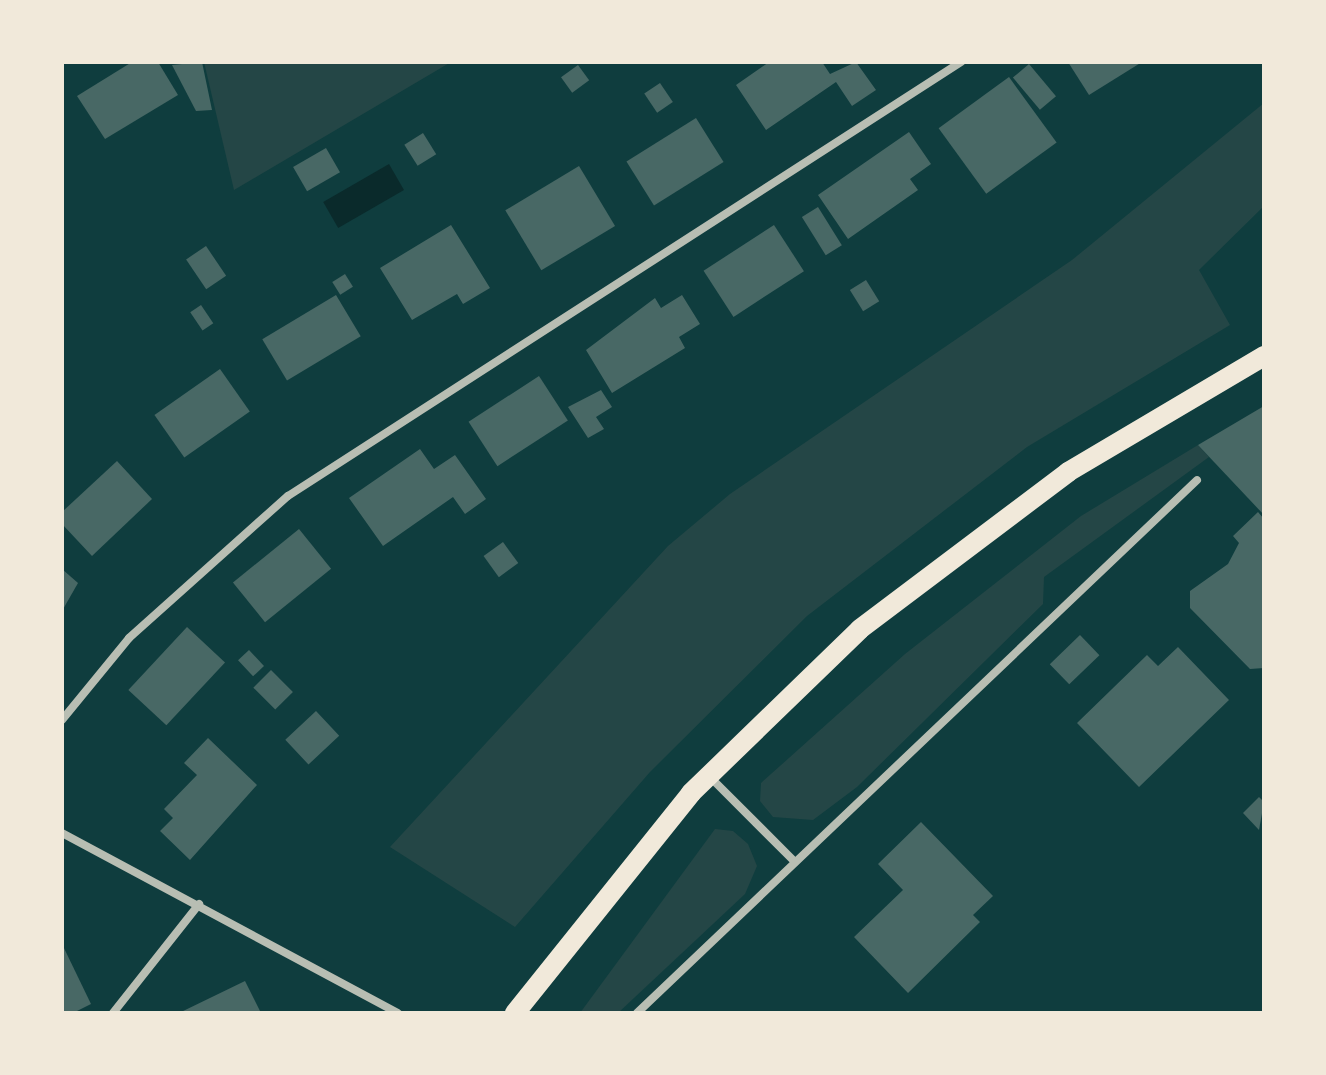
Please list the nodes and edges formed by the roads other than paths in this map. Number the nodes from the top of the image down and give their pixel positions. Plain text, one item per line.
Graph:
1 (961, 62) edge
2 (1264, 356) edge
3 (1197, 480) dead end
4 (62, 720) edge
5 (708, 775) junction
6 (62, 833) edge
7 (795, 862) junction
8 (199, 904) junction
9 (113, 1013) edge
10 (398, 1013) edge
11 (515, 1013) edge
12 (637, 1013) edge

1 - 4 street
2 - 5 main road
3 - 7 street
5 - 7 street
5 - 11 main road
6 - 8 street
7 - 12 street
8 - 9 street
8 - 10 street

